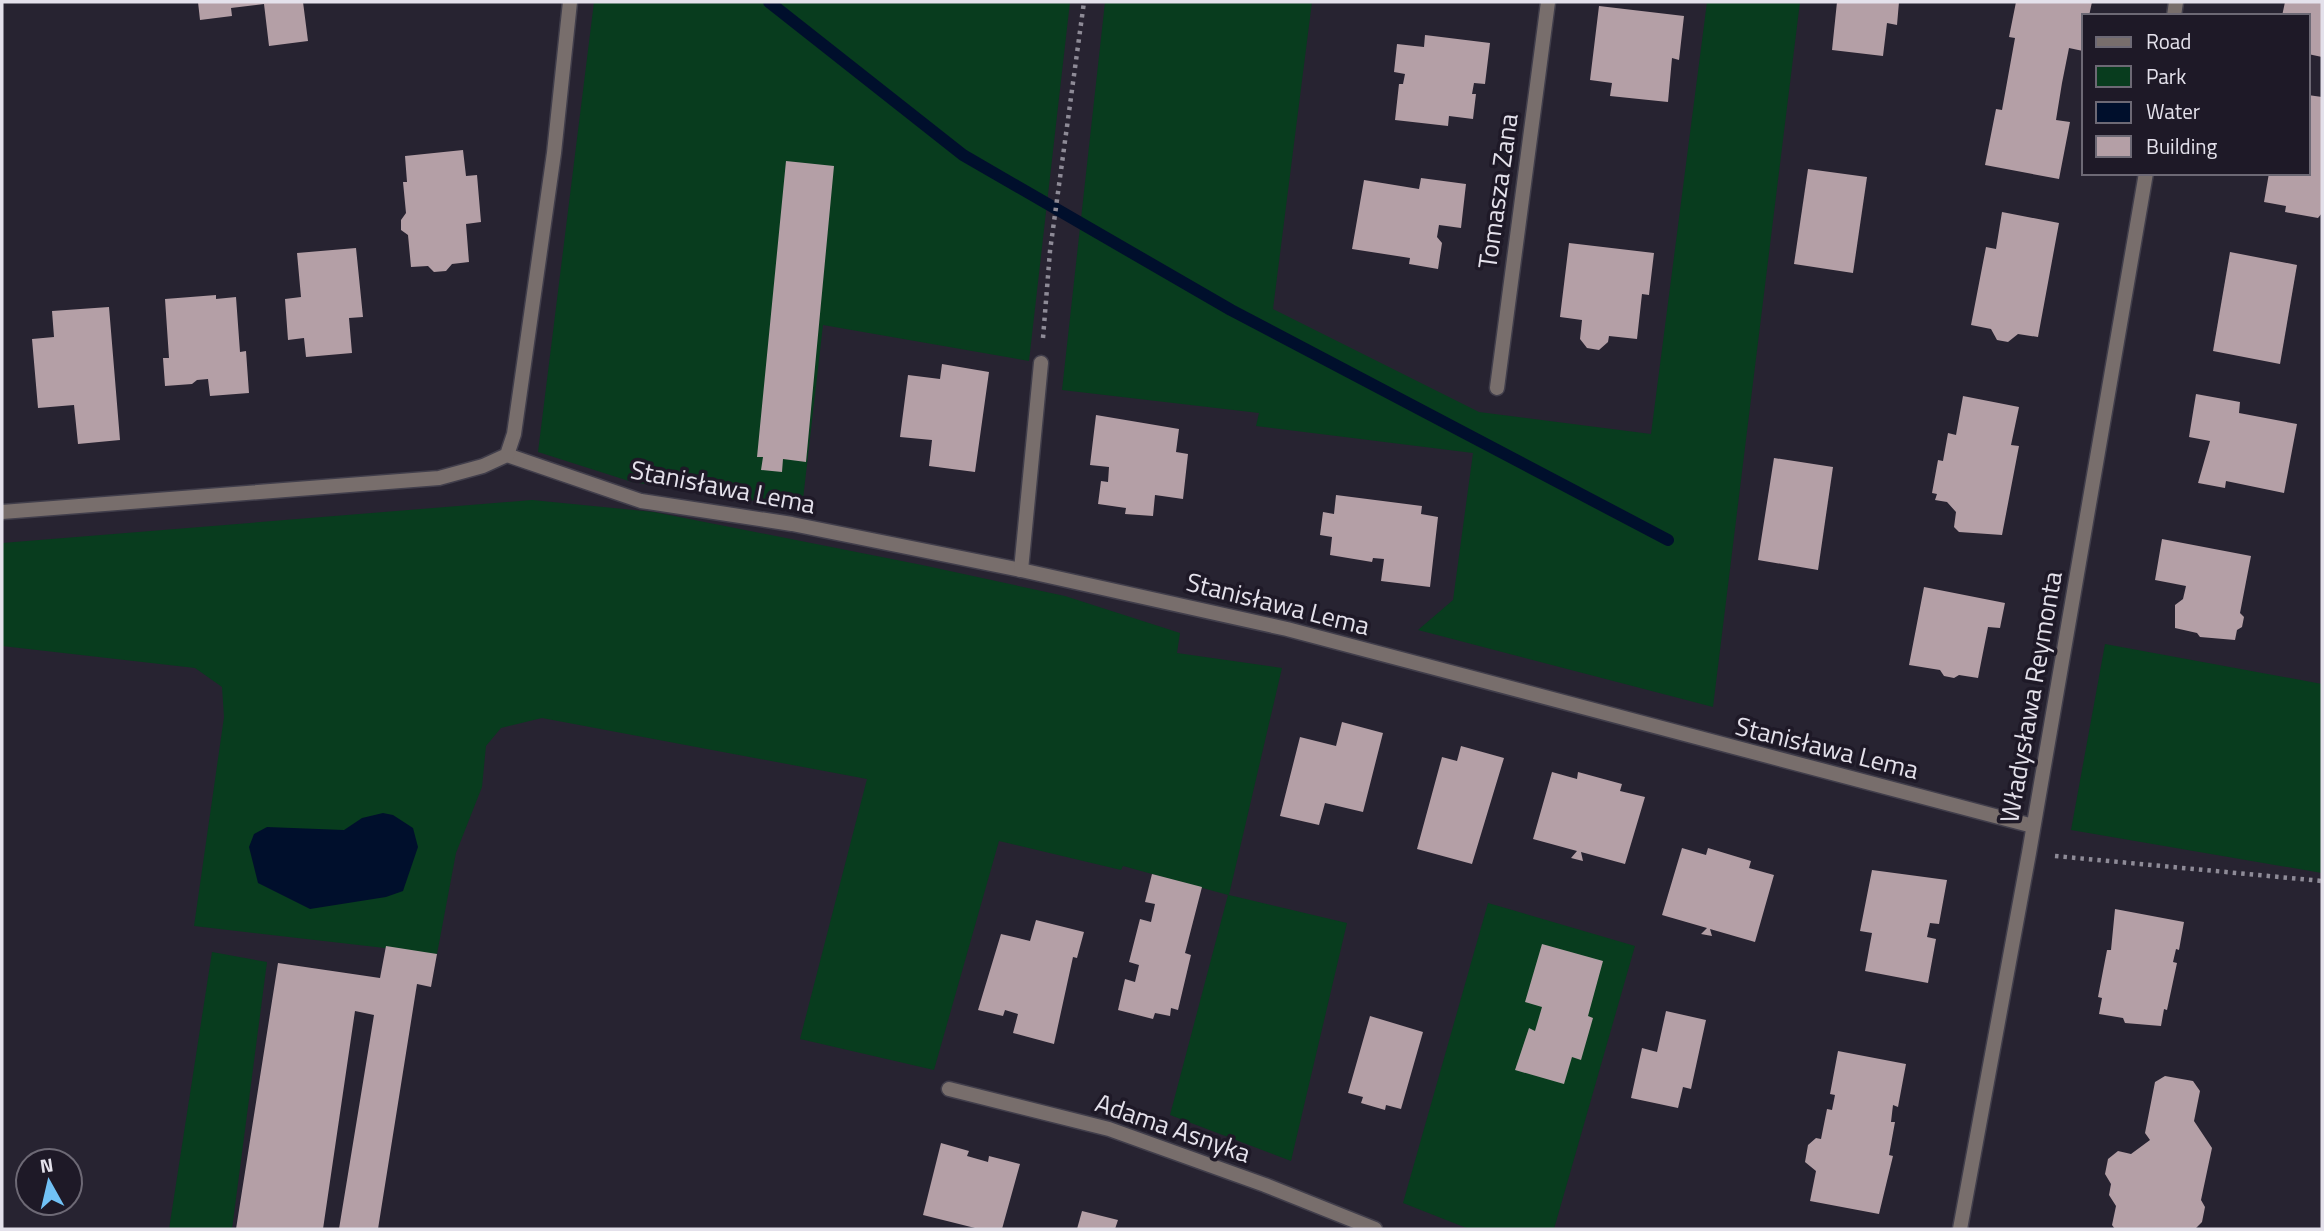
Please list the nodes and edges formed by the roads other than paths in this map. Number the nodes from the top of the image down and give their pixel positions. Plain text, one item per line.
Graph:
1 (570, 2) edge
2 (1548, 2) edge
3 (2146, 175) edge
4 (1041, 363) road end
5 (1497, 388) dead end
6 (507, 455) junction
7 (2, 512) edge
8 (1021, 570) junction
9 (2033, 826) junction
10 (949, 1089) dead end
11 (1375, 1229) edge
12 (1960, 1229) edge

1 - 6 street
2 - 5 street, Tomasza Zana
3 - 9 street, Władysława Reymonta
4 - 8 street
6 - 7 street
6 - 8 street, Stanisława Lema
8 - 9 street, Stanisława Lema
9 - 12 street, Władysława Reymonta
10 - 11 street, Adama Asnyka

